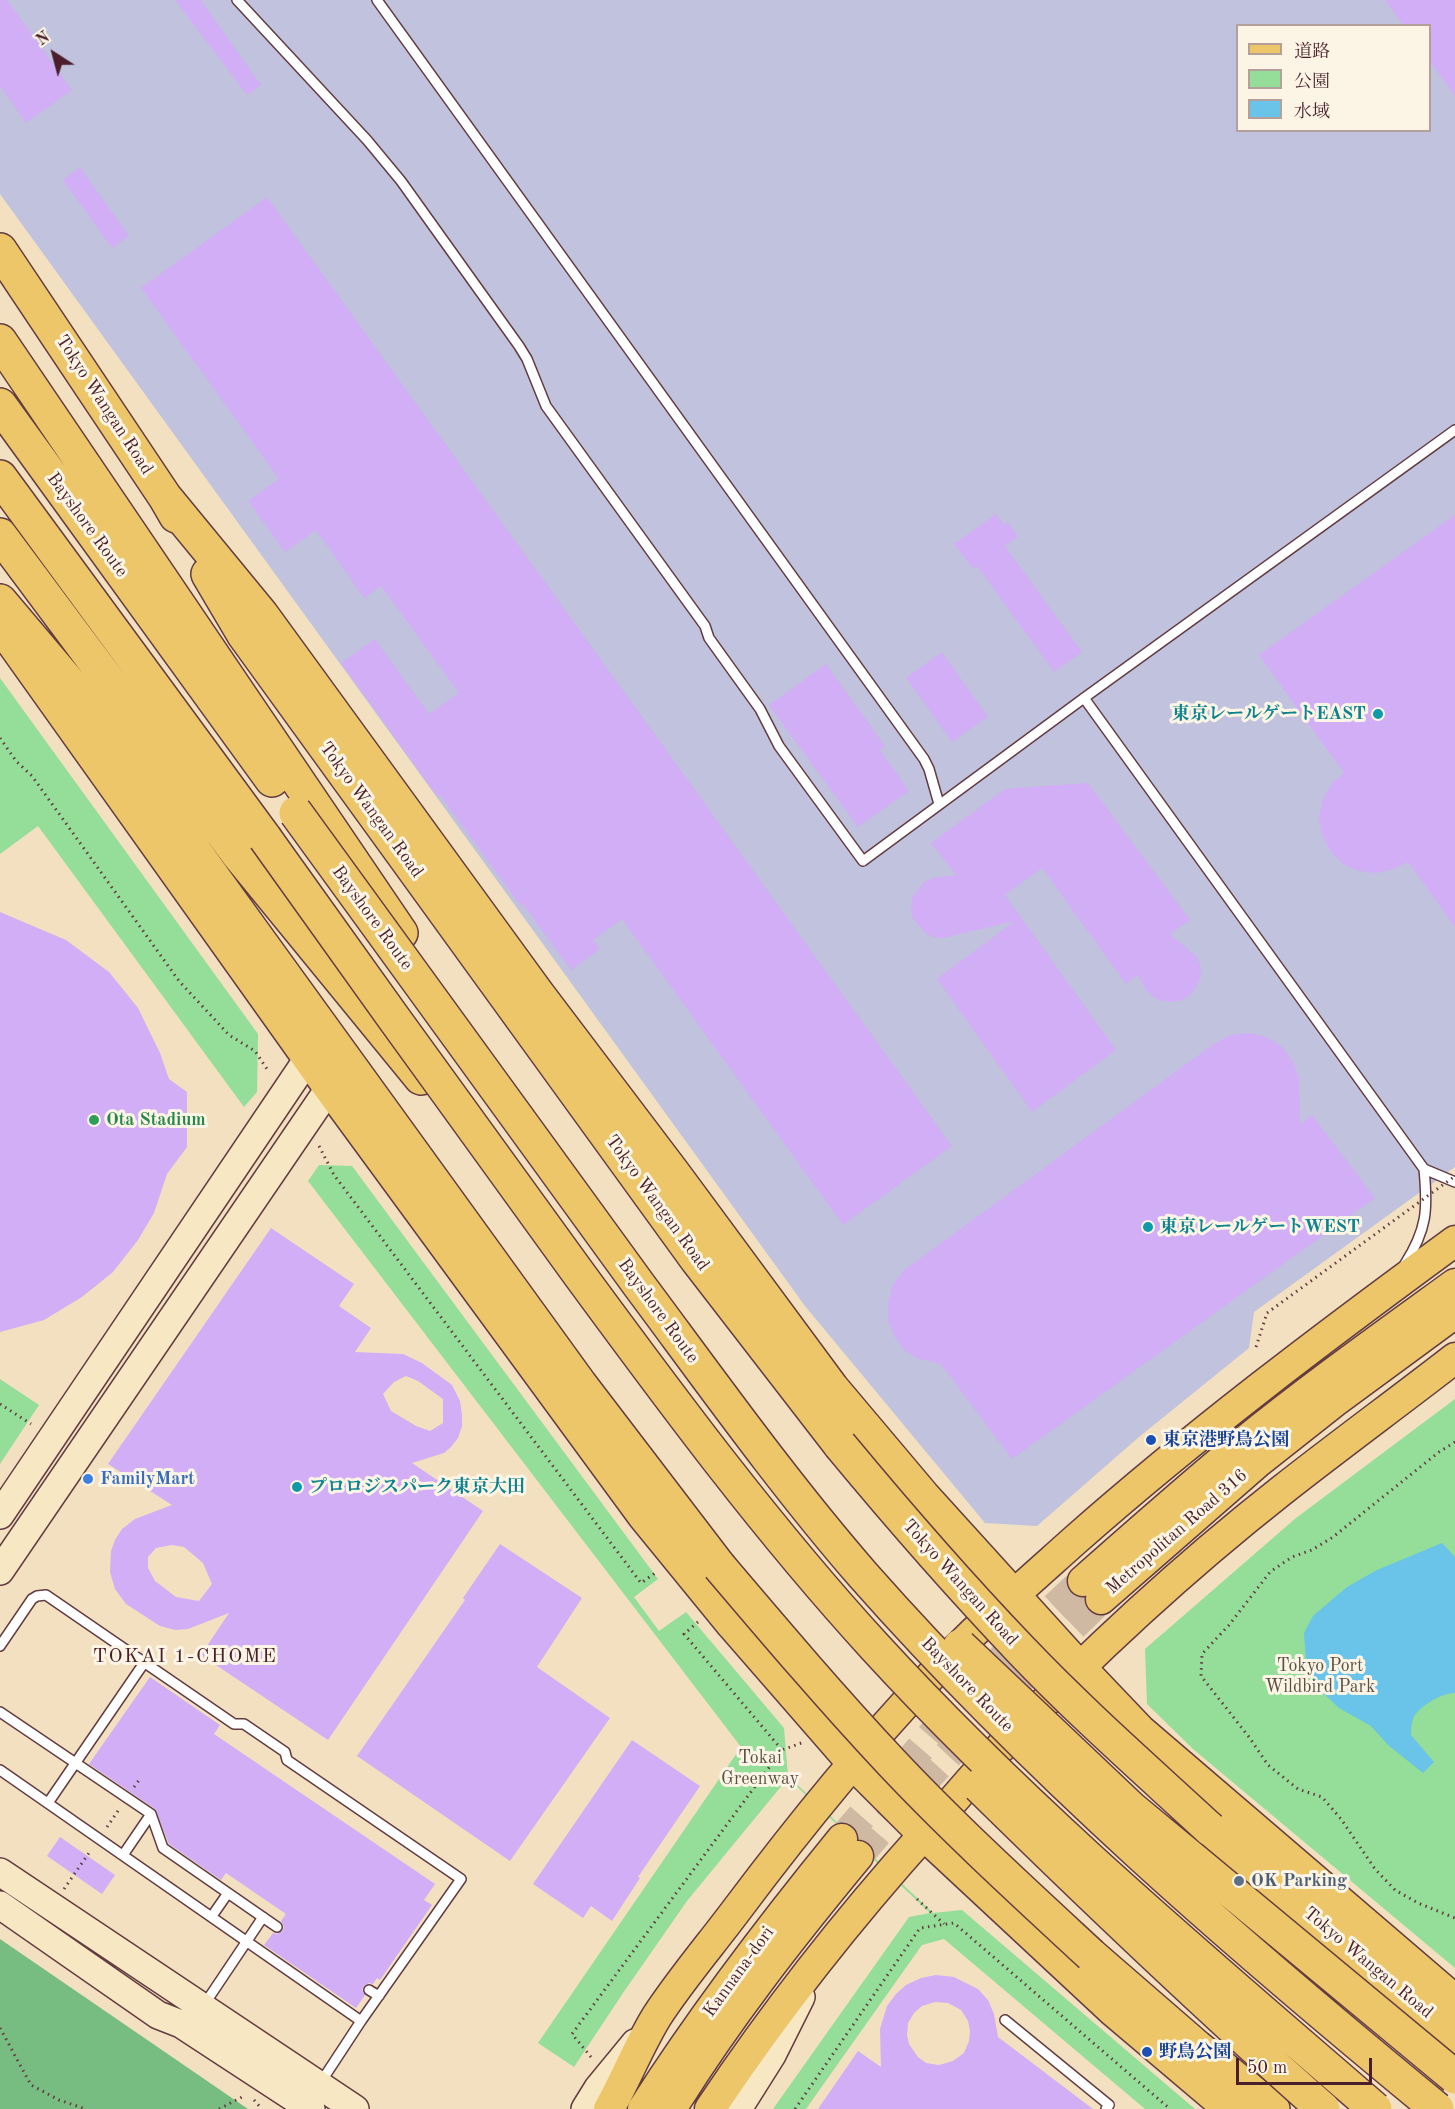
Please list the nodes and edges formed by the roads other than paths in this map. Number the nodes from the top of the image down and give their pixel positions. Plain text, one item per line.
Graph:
1 (237, 0) edge
2 (377, 0) edge
3 (0, 250) edge
4 (0, 341) edge
5 (0, 405) edge
6 (1455, 430) edge
7 (0, 477) edge
8 (165, 497) junction
9 (0, 535) edge
10 (0, 601) edge
11 (0, 624) edge
12 (1084, 698) junction
13 (939, 804) junction
14 (305, 809) junction
15 (251, 846) junction
16 (309, 1057) junction
17 (330, 1087) junction
18 (1424, 1169) junction
19 (1455, 1182) edge
20 (1455, 1241) edge
21 (1455, 1284) edge
22 (1387, 1291) junction
23 (1455, 1313) edge
24 (1455, 1358) edge
25 (730, 1407) junction
26 (696, 1433) junction
27 (0, 1515) edge
28 (0, 1571) edge
29 (1012, 1596) junction
30 (0, 1646) edge
31 (144, 1663) junction
32 (1079, 1668) junction
33 (0, 1712) edge
34 (75, 1763) junction
35 (854, 1763) junction
36 (0, 1770) edge
37 (48, 1803) junction
38 (151, 1814) junction
39 (925, 1834) junction
40 (123, 1855) junction
41 (0, 1872) edge
42 (228, 1893) junction
43 (0, 1905) edge
44 (212, 1916) junction
45 (263, 1917) junction
46 (277, 1927) dead end
47 (247, 1940) junction
48 (822, 1953) junction
49 (369, 1990) dead end
50 (379, 1996) junction
51 (1455, 2002) edge
52 (203, 2007) junction
53 (657, 2017) junction
54 (1005, 2020) dead end
55 (361, 2021) junction
56 (1455, 2037) edge
57 (1455, 2077) edge
58 (316, 2097) edge
59 (355, 2109) edge
60 (585, 2109) edge
61 (609, 2109) edge
62 (643, 2109) edge
63 (670, 2109) edge
64 (710, 2109) edge
65 (738, 2109) edge
66 (1106, 2109) edge
67 (1231, 2109) edge
68 (1273, 2109) edge
69 (1323, 2109) edge
70 (1375, 2109) edge
71 (1437, 2109) edge

1 - 13 lane
2 - 13 lane
3 - 8 highway, Tokyo Wangan Road
4 - 14 highway
5 - 14 highway, Bayshore Route
6 - 12 lane
7 - 15 highway
8 - 29 highway
8 - 56 highway, Tokyo Wangan Road, bridge
9 - 15 highway
10 - 68 highway, bridge
11 - 16 highway
12 - 13 lane
12 - 18 lane
14 - 25 highway, Bayshore Route, bridge
15 - 26 highway, bridge
16 - 17 highway
16 - 27 street
17 - 28 street
17 - 35 highway
18 - 19 lane
18 - 22 lane
20 - 22 main road
21 - 23 main road, Metropolitan Road 316
22 - 29 main road
24 - 32 main road
25 - 57 highway, bridge
25 - 71 highway, Bayshore Route, bridge
26 - 69 highway, bridge
26 - 70 highway, bridge
29 - 32 highway
29 - 35 main road
30 - 31 lane
31 - 34 lane
31 - 50 lane
32 - 39 main road
32 - 51 highway
33 - 34 lane
34 - 37 lane
34 - 38 lane
35 - 39 highway
35 - 53 main road
36 - 37 lane
37 - 40 lane
38 - 40 lane
38 - 42 lane
39 - 48 main road
39 - 67 highway
40 - 44 lane
41 - 52 street
42 - 44 lane
42 - 45 lane
43 - 58 street
44 - 47 lane
45 - 46 lane
45 - 47 lane
47 - 52 lane
47 - 55 lane
48 - 64 main road
48 - 65 street
49 - 50 lane
50 - 55 lane
52 - 58 street
53 - 60 street
53 - 61 main road
54 - 66 lane
55 - 58 lane
58 - 59 street
62 - 63 main road, Kannana-dori

